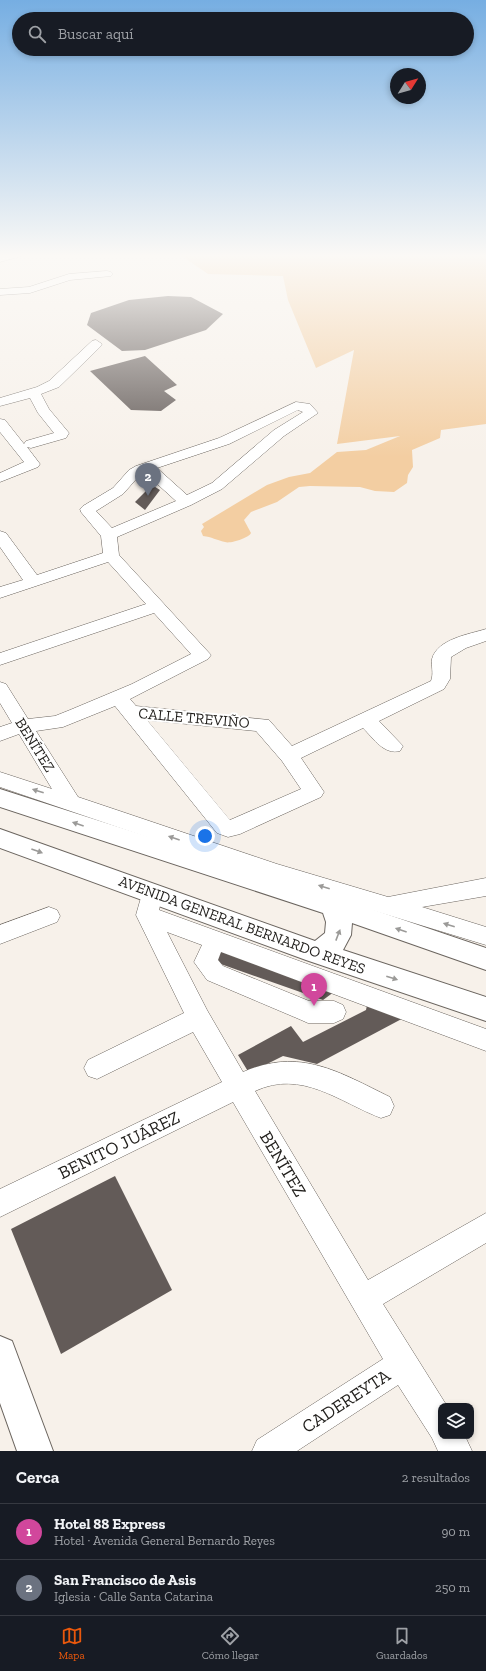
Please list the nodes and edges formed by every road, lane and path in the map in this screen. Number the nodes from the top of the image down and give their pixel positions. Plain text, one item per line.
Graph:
1 (96, 344) dead end
2 (34, 393) junction
3 (0, 402) edge
4 (0, 423) edge
5 (31, 444) dead end
6 (147, 467) junction
7 (0, 478) edge
8 (186, 502) junction
9 (109, 535) junction
10 (0, 536) edge
11 (111, 556) junction
12 (33, 582) junction
13 (0, 592) edge
14 (158, 606) junction
15 (486, 635) edge
16 (0, 659) edge
17 (0, 688) edge
18 (124, 705) junction
19 (366, 720) junction
20 (23, 726) junction
21 (0, 734) edge
22 (393, 746) dead end
23 (289, 756) junction
24 (0, 779) edge
25 (0, 798) edge
26 (70, 802) junction
27 (0, 838) edge
28 (272, 879) junction
29 (486, 887) edge
30 (149, 904) junction
31 (333, 906) junction
32 (379, 913) junction
33 (49, 916) dead end
34 (0, 935) edge
35 (486, 936) edge
36 (215, 940) junction
37 (315, 952) junction
38 (486, 959) edge
39 (486, 1009) edge
40 (334, 1012) dead end
41 (198, 1018) junction
42 (486, 1040) edge
43 (97, 1068) dead end
44 (237, 1087) junction
45 (381, 1106) dead end
46 (0, 1203) edge
47 (486, 1227) edge
48 (363, 1299) junction
49 (0, 1353) edge
50 (403, 1364) junction
51 (438, 1421) edge
52 (449, 1439) edge
53 (35, 1451) edge
54 (268, 1451) edge
55 (456, 1451) edge

1 - 2 street
2 - 3 street
2 - 5 street
4 - 7 street
6 - 8 street
6 - 8 street
6 - 9 street
8 - 9 street
9 - 11 street
10 - 12 street
11 - 12 street
11 - 14 street
12 - 13 street
14 - 16 street
14 - 18 street
15 - 19 street
17 - 20 street, BENÍTEZ
18 - 20 street, CALLE TREVIÑO
18 - 23 street, CALLE TREVIÑO
18 - 23 street
19 - 22 street
19 - 23 street
20 - 21 street, CALLE TREVIÑO
20 - 26 street, BENÍTEZ
26 -> 24 street
28 -> 25 main road
28 -> 26 street
27 -> 30 main road, AVENIDA GENERAL BERNARDO REYES
28 - 31 main road
32 -> 28 street
29 - 32 street
30 - 36 street
30 - 37 main road, AVENIDA GENERAL BERNARDO REYES
30 - 41 street, BENÍTEZ
31 - 32 main road
37 -> 31 main road
35 -> 32 street
38 -> 32 main road
33 - 34 street
36 - 40 street
36 - 42 street
37 -> 39 main road, AVENIDA GENERAL BERNARDO REYES
41 - 43 street
41 - 44 street, BENÍTEZ
44 - 45 street, BENITO JUÁREZ
44 - 46 street, BENITO JUÁREZ
44 - 48 street, BENÍTEZ
47 - 48 street
48 - 50 street, BENÍTEZ
49 - 53 main road
50 - 51 street, BENÍTEZ
50 - 54 street, CADEREYTA
52 - 55 street

